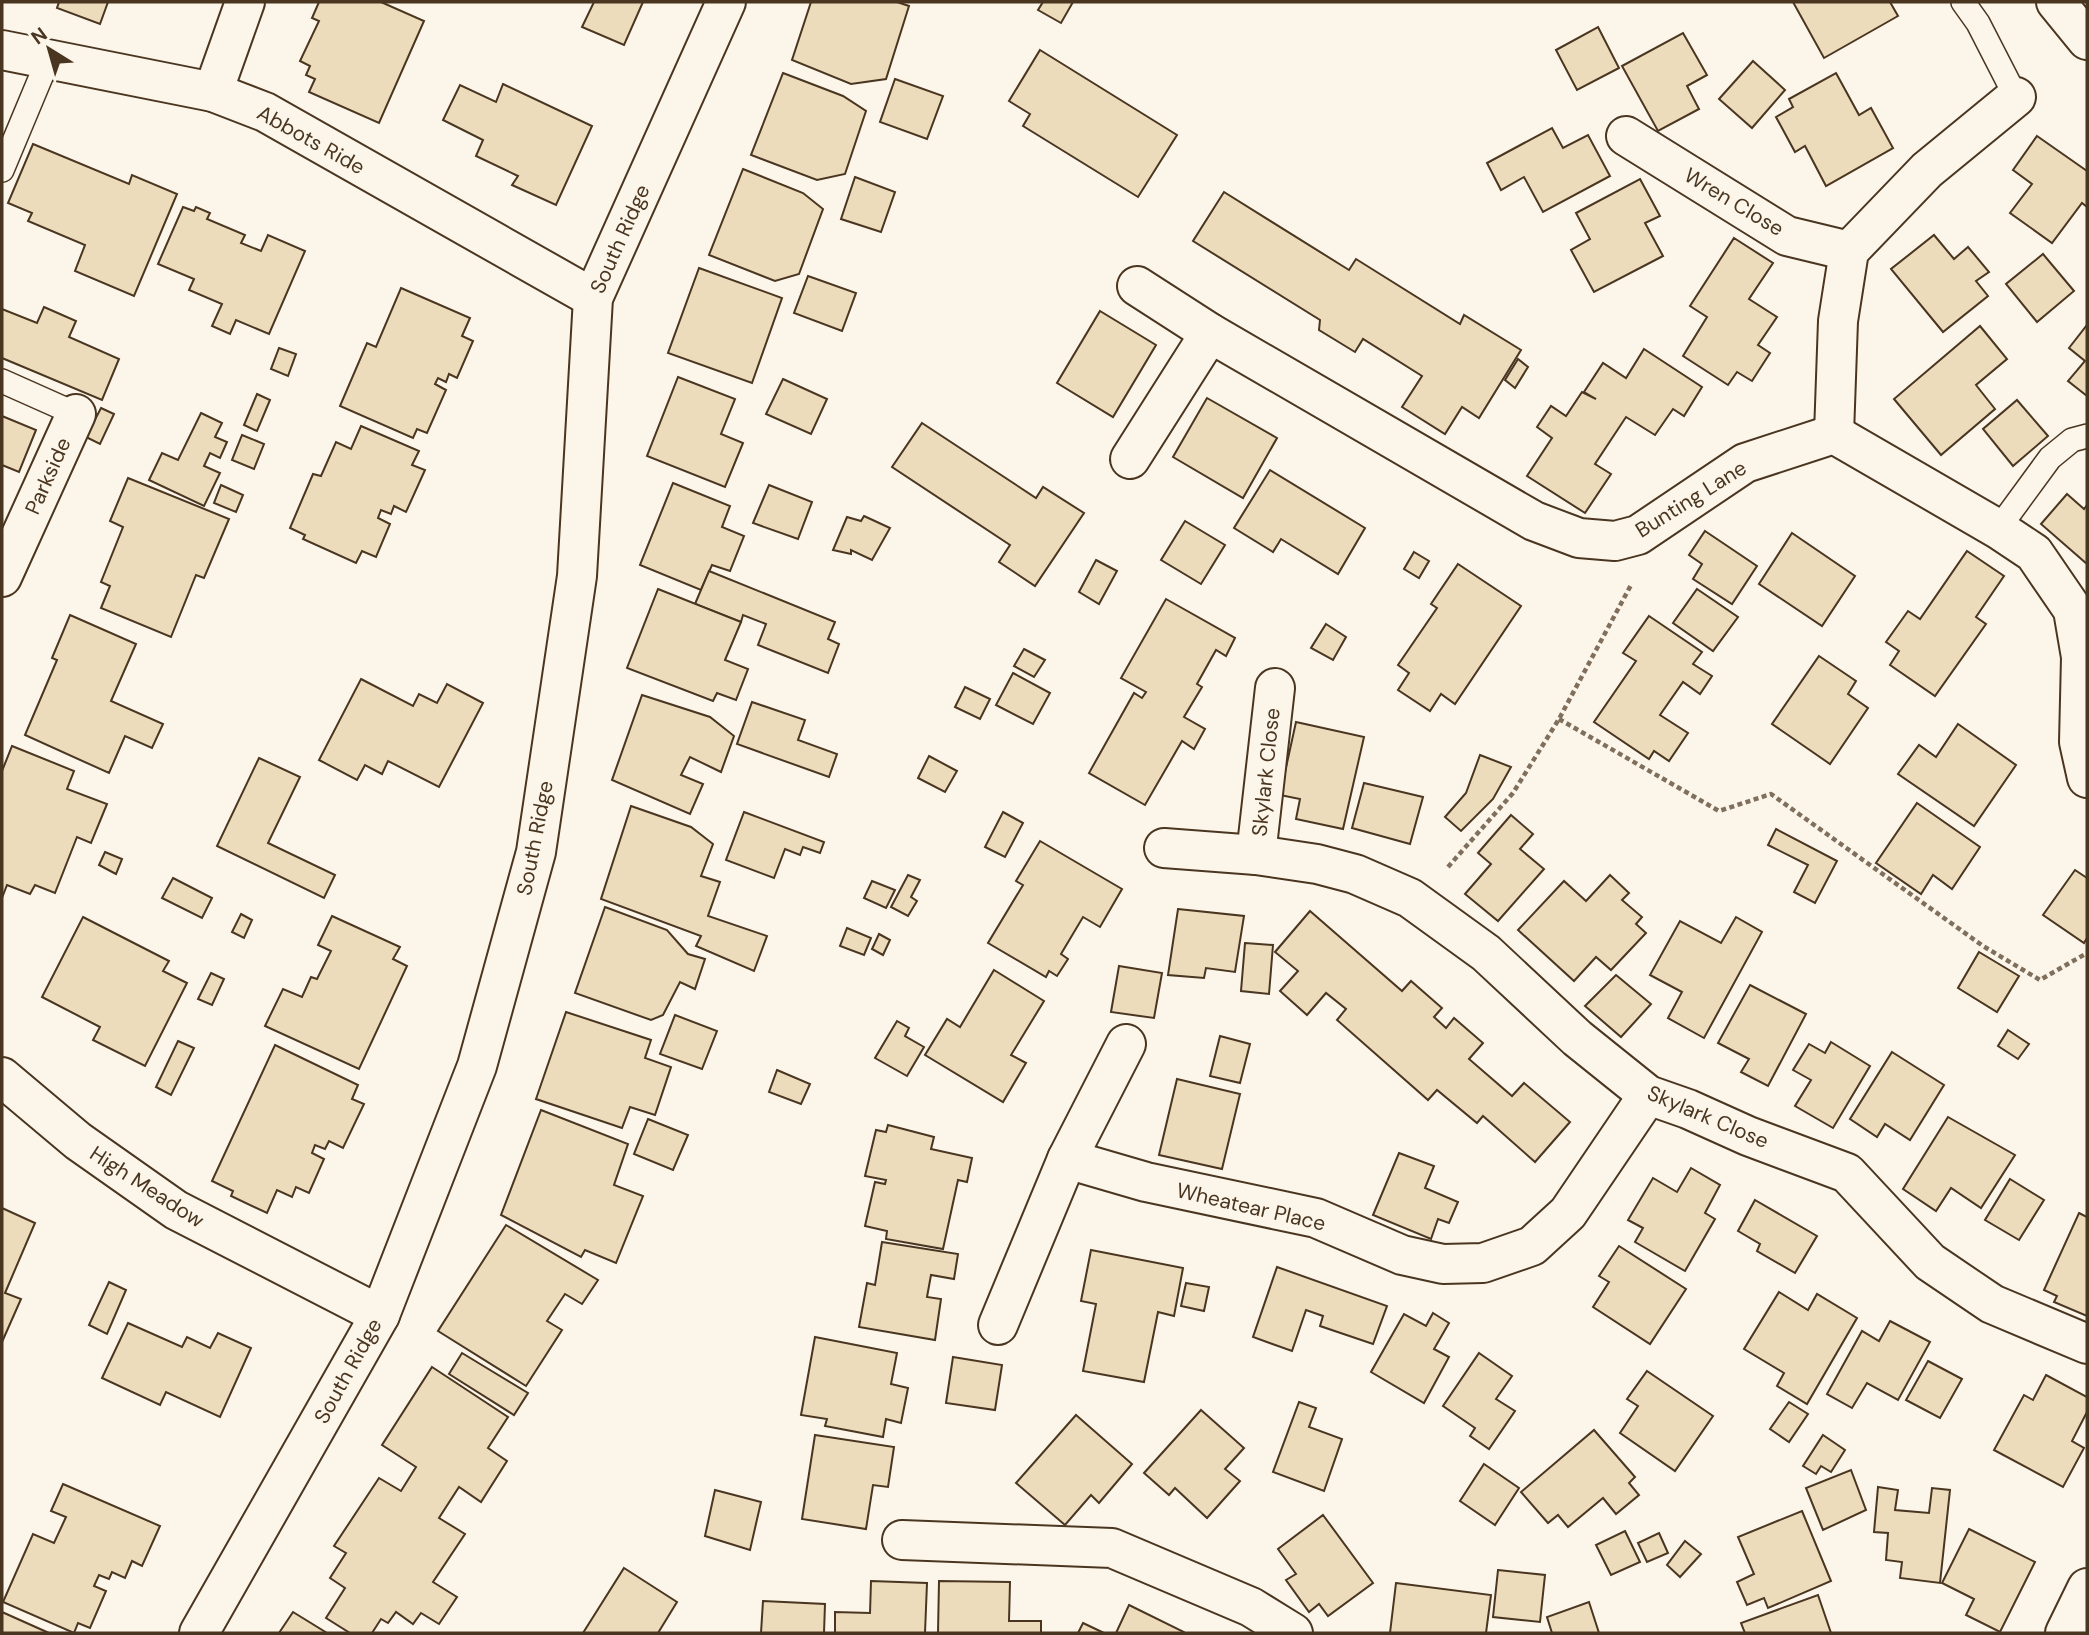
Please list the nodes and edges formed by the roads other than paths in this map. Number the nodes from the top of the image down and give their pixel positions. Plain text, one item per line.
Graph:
1 (245, 2) edge
2 (726, 2) edge
3 (1963, 2) edge
4 (2056, 2) edge
5 (2087, 40) edge
6 (2, 50) edge
7 (48, 60) junction
8 (214, 92) junction
9 (2016, 97) joint
10 (1626, 136) dead end
11 (2, 170) edge
12 (1849, 251) junction
13 (1137, 286) dead end
14 (593, 298) junction
15 (1210, 332) junction
16 (2, 381) edge
17 (76, 414) joint
18 (1834, 434) junction
19 (2087, 436) edge
20 (1130, 459) dead end
21 (1998, 529) junction
22 (4, 566) edge
23 (1275, 688) dead end
24 (2087, 778) edge
25 (1164, 848) dead end
26 (1256, 855) junction
27 (1126, 1044) dead end
28 (2, 1077) edge
29 (1648, 1095) junction
30 (1067, 1159) junction
31 (380, 1315) junction
32 (998, 1325) dead end
33 (2087, 1344) edge
34 (902, 1540) dead end
35 (2087, 1588) edge
36 (199, 1633) edge
37 (1293, 1633) edge
38 (2066, 1633) edge

1 - 8 street
2 - 14 street, South Ridge
3 - 9 lane
4 - 5 street
6 - 7 street, Abbots Ride
7 - 8 street, Abbots Ride
7 - 11 lane
8 - 14 street, Abbots Ride
9 - 12 street
10 - 12 street, Wren Close
12 - 18 street
13 - 15 street, Bunting Lane
14 - 31 street, South Ridge
15 - 18 street, Bunting Lane
15 - 20 street
16 - 17 lane
17 - 22 street, Parkside
18 - 21 street
19 - 21 lane
21 - 24 street
23 - 26 street, Skylark Close
25 - 26 street, Skylark Close
26 - 29 street, Skylark Close
27 - 30 street
28 - 31 street, High Meadow
29 - 30 street, Wheatear Place
29 - 33 street, Skylark Close
30 - 32 street
31 - 36 street, South Ridge
34 - 37 street
35 - 38 street

